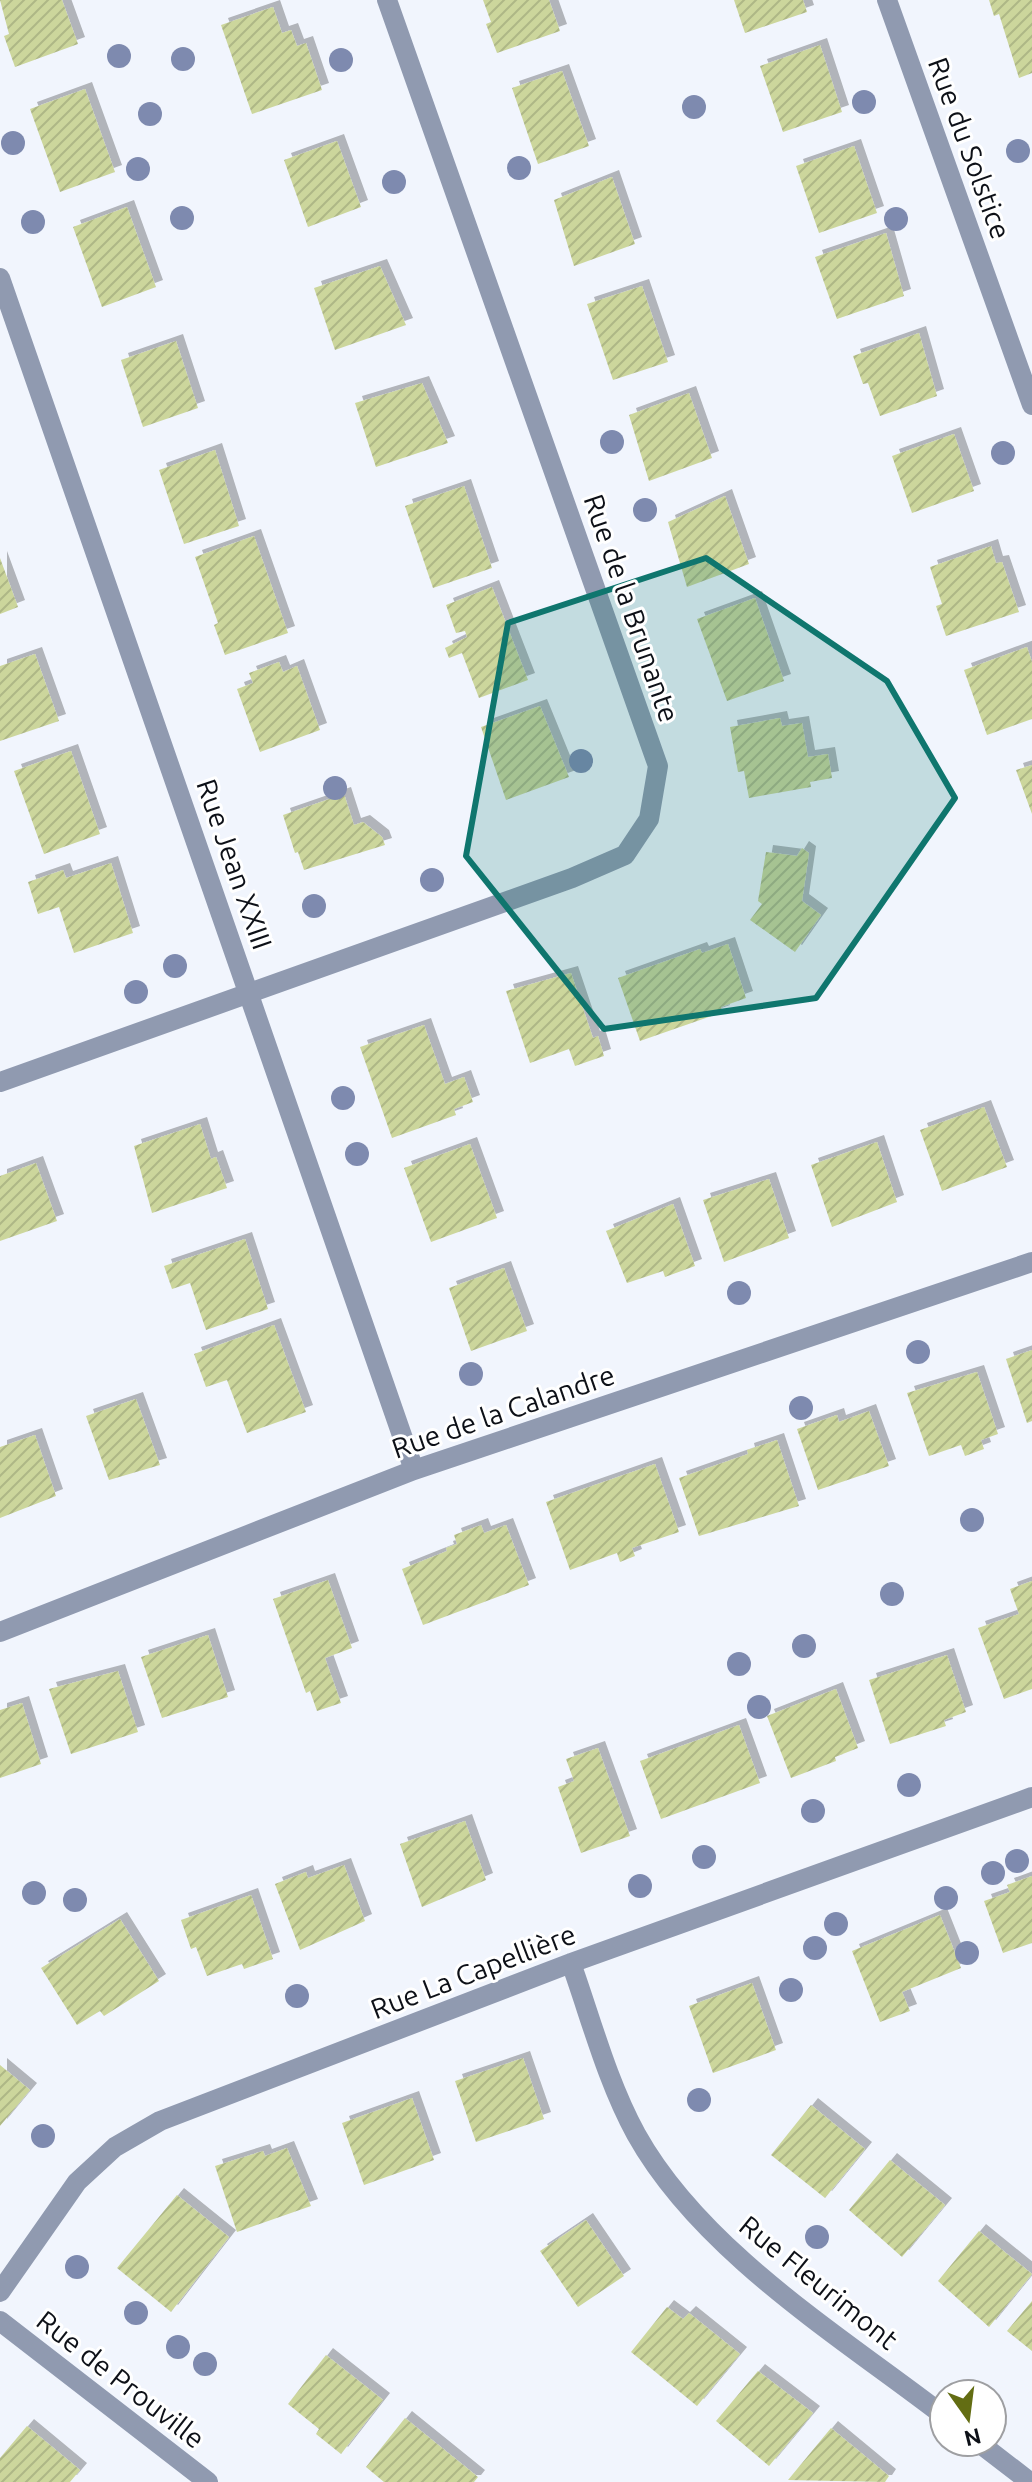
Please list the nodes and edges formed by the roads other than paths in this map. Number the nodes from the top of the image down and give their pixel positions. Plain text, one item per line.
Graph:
1 (387, 0) edge
2 (887, 0) edge
3 (0, 278) edge
4 (1032, 405) edge
5 (251, 995) junction
6 (0, 1082) edge
7 (1032, 1262) edge
8 (414, 1470) junction
9 (0, 1632) edge
10 (1032, 1797) edge
11 (571, 1963) junction
12 (0, 2292) edge
13 (0, 2321) edge
14 (928, 2404) edge
15 (999, 2458) edge
16 (208, 2482) edge
17 (1030, 2482) edge

1 - 5 street, Rue de la Brunante
2 - 4 street, Rue du Solstice
3 - 5 street, Rue Jean XXIII
5 - 6 street, Rue de la Brunante
5 - 8 street, Rue Jean XXIII
7 - 8 street, Rue de la Calandre
8 - 9 street, Rue de la Calandre
10 - 11 street, Rue La Capellière
11 - 12 street, Rue La Capellière
11 - 14 street, Rue Fleurimont
13 - 16 street, Rue de Prouville
15 - 17 street

